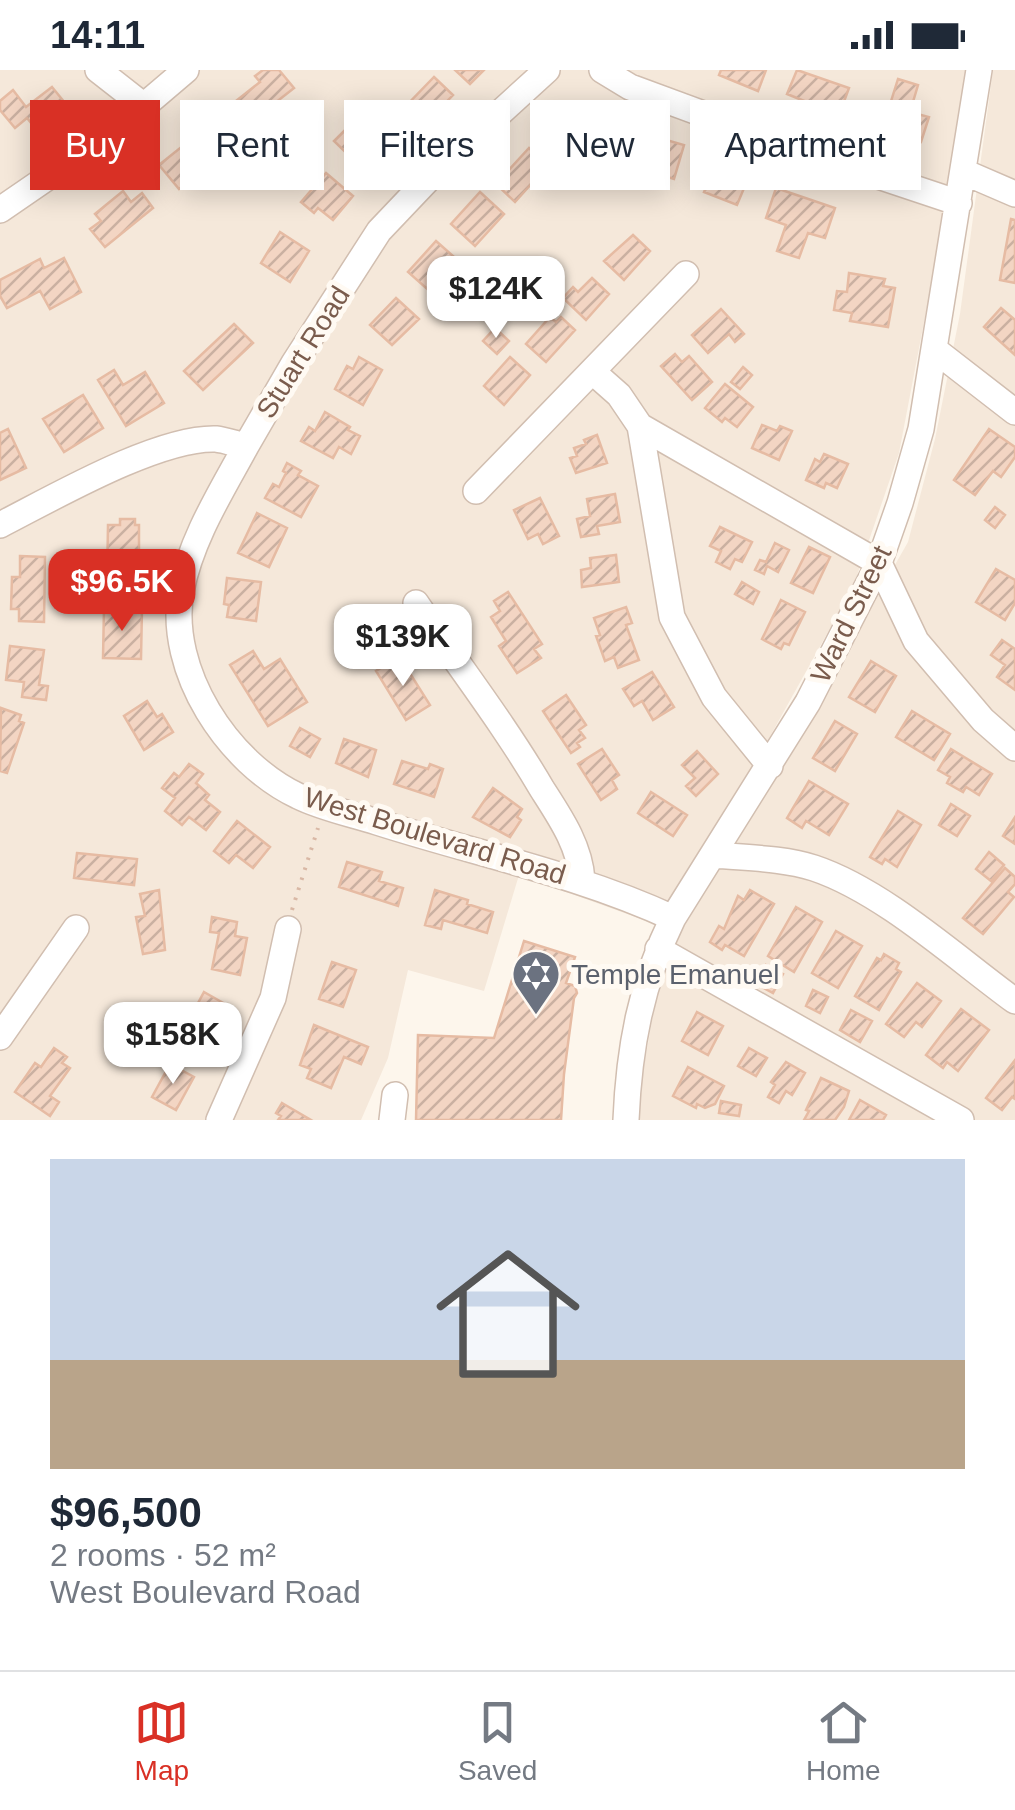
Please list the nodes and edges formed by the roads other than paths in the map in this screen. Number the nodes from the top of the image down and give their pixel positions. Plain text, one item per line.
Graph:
1 (98, 70) edge
2 (186, 70) edge
3 (547, 70) edge
4 (602, 70) edge
5 (979, 70) edge
6 (136, 100) edge
7 (151, 100) edge
8 (964, 172) junction
9 (31, 190) edge
10 (1015, 194) edge
11 (959, 203) junction
12 (0, 210) edge
13 (686, 274) dead end
14 (935, 350) junction
15 (593, 372) junction
16 (1015, 412) edge
17 (640, 426) junction
18 (246, 446) junction
19 (476, 491) dead end
20 (0, 525) edge
21 (879, 563) junction
22 (416, 603) dead end
23 (1015, 748) edge
24 (770, 766) junction
25 (714, 855) junction
26 (582, 880) junction
27 (673, 918) junction
28 (76, 928) dead end
29 (288, 929) road end
30 (658, 949) junction
31 (1015, 1001) edge
32 (0, 1036) edge
33 (219, 1120) edge
34 (626, 1120) edge
35 (961, 1120) edge

1 - 6 street
2 - 7 street
3 - 18 street, Stuart Road
4 - 11 street
5 - 8 street, Ward Street
8 - 10 street
8 - 11 street, Ward Street
9 - 12 street
11 - 14 street, Ward Street
13 - 15 street
14 - 16 street
14 - 21 street, Ward Street
15 - 17 street
15 - 19 street
17 - 21 street
17 - 24 street
18 - 20 street, Stuart Road
18 - 26 street, West Boulevard Road
21 - 23 street
21 - 24 street, Ward Street
22 - 26 street
24 - 25 street, Ward Street
25 - 27 street, Ward Street
25 - 31 street
26 - 27 street, West Boulevard Road
27 - 30 street, Ward Street
28 - 32 street
29 - 33 street
30 - 34 street, Ward Street
30 - 35 street

